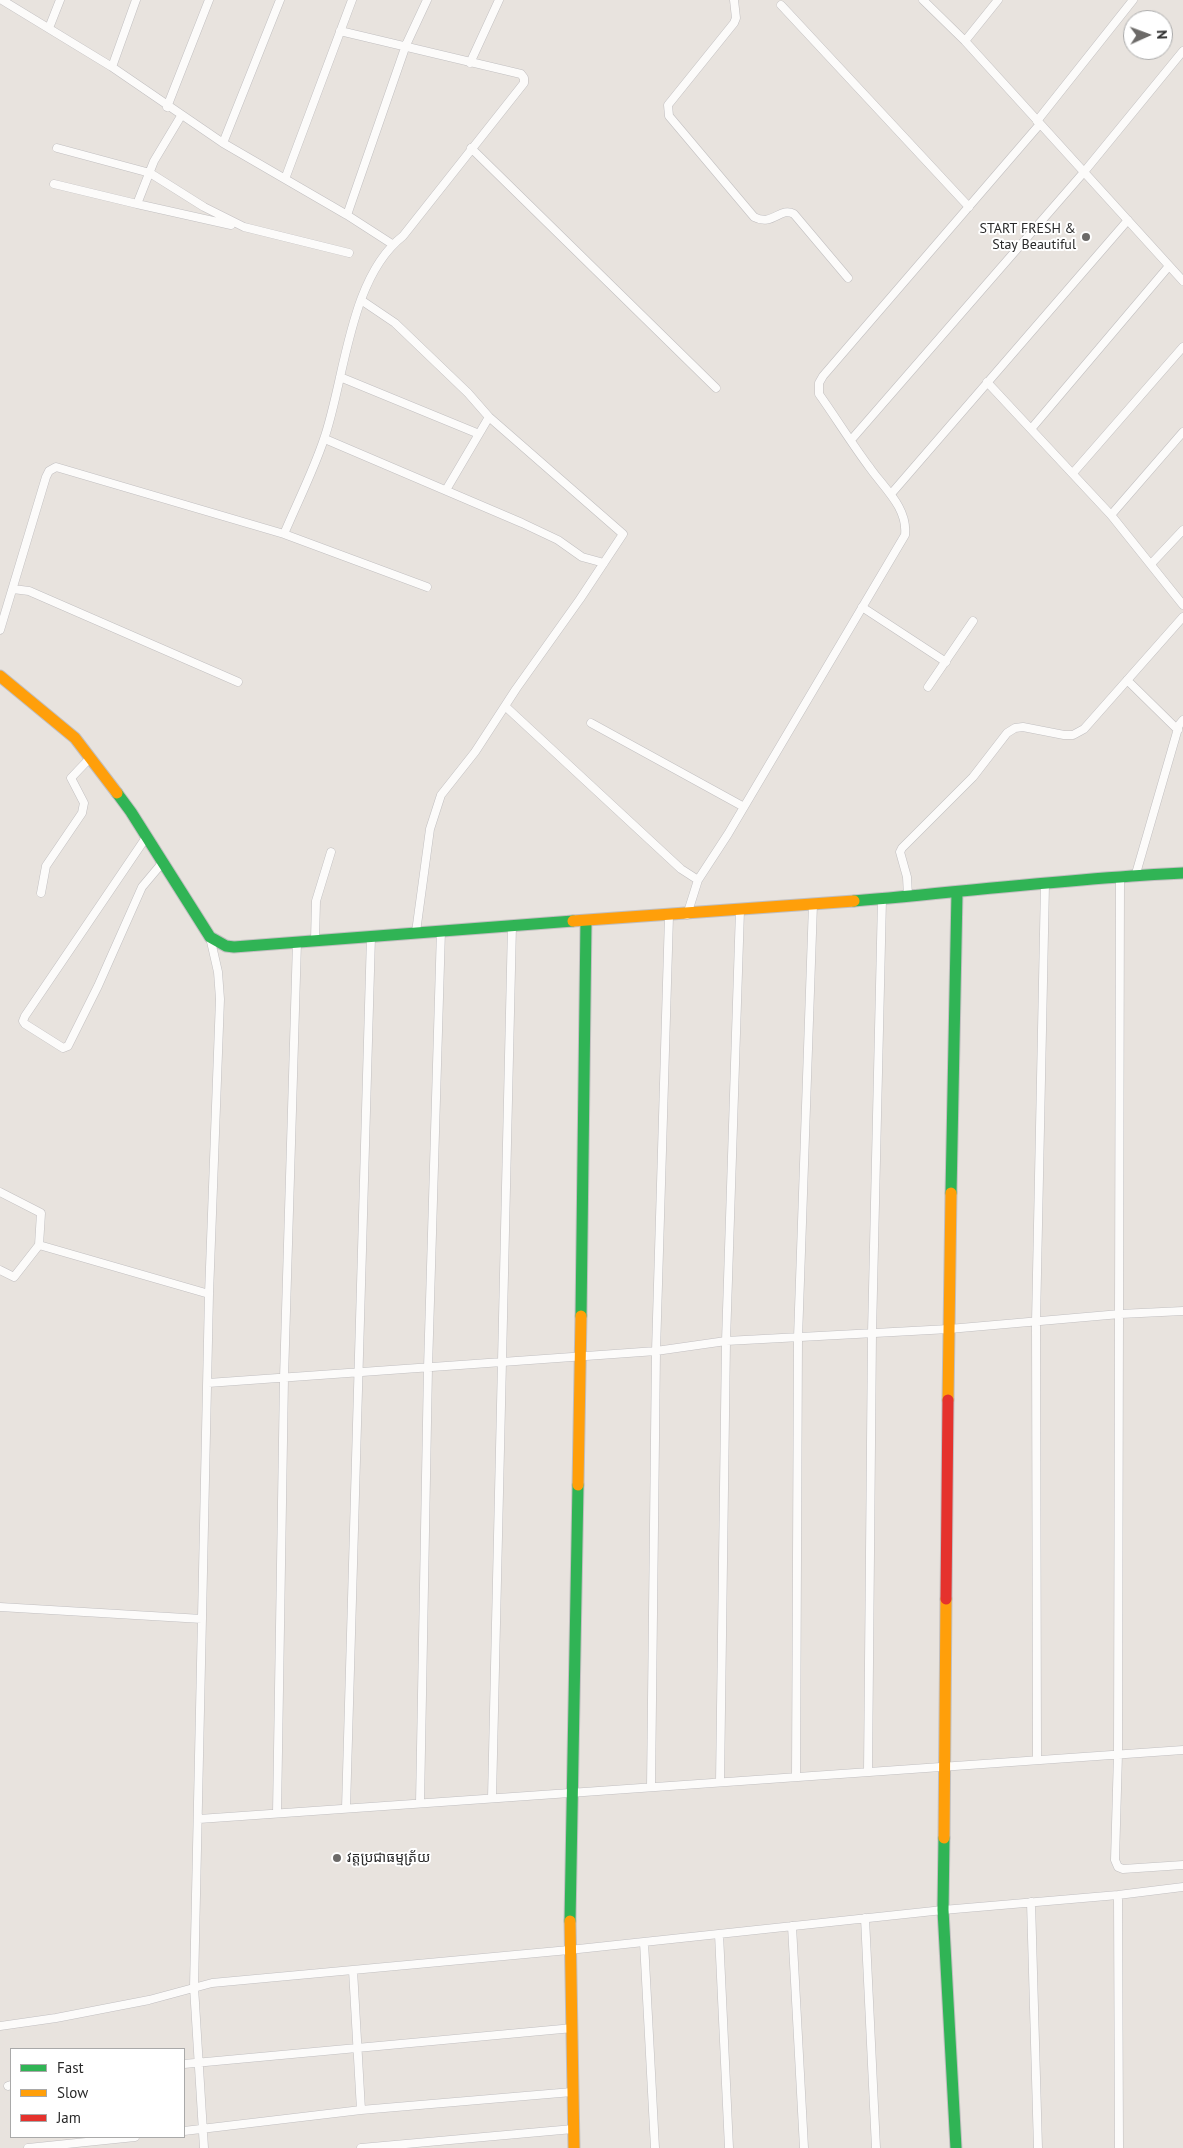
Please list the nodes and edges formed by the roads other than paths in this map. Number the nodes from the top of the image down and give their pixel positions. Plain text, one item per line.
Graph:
1 (2, 0) edge
2 (60, 0) edge
3 (136, 0) edge
4 (209, 0) edge
5 (280, 0) edge
6 (352, 0) edge
7 (428, 0) edge
8 (499, 0) edge
9 (734, 0) edge
10 (923, 0) edge
11 (998, 0) edge
12 (1132, 0) edge
13 (782, 5) dead end
14 (49, 28) junction
15 (340, 31) junction
16 (964, 41) junction
17 (406, 45) junction
18 (1183, 51) edge
19 (470, 63) junction
20 (112, 67) junction
21 (167, 107) junction
22 (181, 116) junction
23 (1039, 123) junction
24 (223, 143) junction
25 (57, 148) dead end
26 (470, 148) junction
27 (1084, 172) junction
28 (150, 173) junction
29 (285, 179) junction
30 (54, 184) dead end
31 (137, 204) junction
32 (969, 207) junction
33 (346, 215) junction
34 (1128, 220) junction
35 (244, 227) junction
36 (392, 244) junction
37 (348, 253) dead end
38 (1169, 266) junction
39 (848, 278) dead end
40 (1183, 281) edge
41 (362, 300) junction
42 (1183, 347) edge
43 (340, 377) junction
44 (987, 382) junction
45 (716, 388) dead end
46 (490, 417) junction
47 (1031, 429) junction
48 (1183, 432) edge
49 (479, 434) junction
50 (324, 439) junction
51 (851, 440) junction
52 (1073, 474) junction
53 (446, 490) junction
54 (891, 494) junction
55 (1111, 515) junction
56 (1183, 530) edge
57 (284, 534) junction
58 (604, 563) junction
59 (1151, 564) junction
60 (427, 587) dead end
61 (13, 589) junction
62 (1183, 605) edge
63 (862, 607) junction
64 (1183, 617) edge
65 (973, 621) dead end
66 (0, 630) edge
67 (946, 662) junction
68 (0, 676) edge
69 (1127, 680) junction
70 (238, 682) dead end
71 (928, 687) dead end
72 (505, 706) junction
73 (1183, 720) edge
74 (591, 723) dead end
75 (1178, 730) junction
76 (90, 758) junction
77 (744, 807) junction
78 (147, 836) junction
79 (331, 852) dead end
80 (163, 862) junction
81 (1183, 873) edge
82 (1120, 876) junction
83 (1135, 877) junction
84 (698, 880) junction
85 (1045, 884) junction
86 (41, 893) dead end
87 (957, 893) junction
88 (908, 896) junction
89 (882, 899) junction
90 (814, 904) junction
91 (740, 910) junction
92 (687, 915) junction
93 (669, 916) junction
94 (586, 921) junction
95 (512, 925) junction
96 (442, 930) junction
97 (416, 932) junction
98 (371, 936) junction
99 (210, 938) junction
100 (314, 940) junction
101 (297, 942) junction
102 (0, 1192) edge
103 (39, 1245) junction
104 (0, 1270) edge
105 (210, 1294) junction
106 (1183, 1311) edge
107 (1120, 1314) junction
108 (1036, 1322) junction
109 (949, 1329) junction
110 (872, 1333) junction
111 (798, 1338) junction
112 (726, 1341) junction
113 (656, 1351) junction
114 (580, 1356) junction
115 (501, 1362) junction
116 (428, 1368) junction
117 (358, 1372) junction
118 (284, 1378) junction
119 (208, 1384) junction
120 (0, 1607) edge
121 (202, 1619) junction
122 (1183, 1750) edge
123 (1118, 1754) junction
124 (1037, 1760) junction
125 (945, 1766) junction
126 (868, 1772) junction
127 (796, 1777) junction
128 (720, 1782) junction
129 (651, 1787) junction
130 (571, 1793) junction
131 (492, 1798) junction
132 (420, 1803) junction
133 (346, 1808) junction
134 (277, 1813) junction
135 (199, 1818) junction
136 (1183, 1866) edge
137 (1183, 1887) edge
138 (1118, 1895) junction
139 (1031, 1902) junction
140 (943, 1910) junction
141 (864, 1918) junction
142 (792, 1926) junction
143 (719, 1934) junction
144 (644, 1942) junction
145 (568, 1950) junction
146 (353, 1970) junction
147 (194, 1987) junction
148 (0, 2026) edge
149 (572, 2028) junction
150 (358, 2048) junction
151 (199, 2062) junction
152 (185, 2064) edge
153 (572, 2092) junction
154 (361, 2110) junction
155 (203, 2127) junction
156 (185, 2130) edge
157 (573, 2130) junction
158 (125, 2138) edge
159 (28, 2148) edge
160 (204, 2148) edge
161 (361, 2148) edge
162 (574, 2148) edge
163 (655, 2148) edge
164 (729, 2148) edge
165 (804, 2148) edge
166 (876, 2148) edge
167 (956, 2148) edge
168 (1038, 2148) edge
169 (1119, 2148) edge

1 - 14 street
2 - 14 street
3 - 20 street
4 - 21 street
5 - 24 street
6 - 15 street
7 - 17 street
8 - 19 street
9 - 39 street
10 - 16 street
11 - 16 street
12 - 23 street
13 - 32 street
14 - 20 street
15 - 17 street
15 - 29 street
16 - 23 street
17 - 19 street
17 - 33 street
18 - 27 street
19 - 26 street
20 - 21 street
21 - 22 street
22 - 24 street
22 - 28 street
23 - 27 street
23 - 32 street
24 - 29 street
25 - 28 street
26 - 36 street
26 - 45 street
27 - 34 street
27 - 51 street
28 - 31 street
28 - 35 street
29 - 33 street
30 - 31 street
31 - 35 street
32 - 51 street
33 - 36 street
34 - 38 street
34 - 44 street
35 - 37 street
36 - 41 street
38 - 40 street
38 - 47 street
41 - 43 street
41 - 46 street
42 - 52 street
43 - 49 street
43 - 50 street
44 - 47 street
44 - 54 street
46 - 49 street
46 - 58 street
47 - 52 street
48 - 55 street
49 - 53 street
50 - 53 street
50 - 57 street
51 - 54 street
52 - 55 street
53 - 58 street
54 - 63 street
55 - 59 street
56 - 59 street
57 - 60 street
57 - 61 street
58 - 72 street
59 - 62 street
61 - 66 street
61 - 70 street
63 - 67 street
63 - 77 street
64 - 69 street
65 - 67 street
67 - 71 street
68 - 76 street
69 - 75 street
69 - 88 street
72 - 84 street
72 - 97 street
73 - 75 street
74 - 77 street
75 - 83 street
76 - 78 street
76 - 86 street
77 - 84 street
78 - 80 street
78 - 80 street
79 - 100 street
80 - 99 street
81 - 83 street
82 - 83 street
82 - 85 street
82 - 107 street
84 - 92 street
85 - 87 street
85 - 108 street
87 - 88 street
87 - 109 street
88 - 89 street
89 - 90 street
89 - 110 street
90 - 91 street
90 - 111 street
91 - 92 street
91 - 112 street
92 - 93 street
93 - 94 street
93 - 113 street
94 - 95 street
94 - 114 street
95 - 96 street
95 - 115 street
96 - 97 street
96 - 116 street
97 - 98 street
98 - 100 street
98 - 117 street
99 - 101 street
99 - 105 street
100 - 101 street
101 - 118 street
102 - 103 street
103 - 104 street
103 - 105 street
105 - 119 street
106 - 107 street
107 - 108 street
107 - 123 street
108 - 109 street
108 - 124 street
109 - 110 street
109 - 125 street
110 - 111 street
110 - 126 street
111 - 112 street
111 - 127 street
112 - 113 street
112 - 128 street
113 - 114 street
113 - 129 street
114 - 115 street
114 - 130 street
115 - 116 street
115 - 131 street
116 - 117 street
116 - 132 street
117 - 118 street
117 - 133 street
118 - 119 street
118 - 134 street
119 - 121 street
120 - 121 street
121 - 135 street
122 - 123 street
123 - 124 street
123 - 136 street
124 - 125 street
125 - 126 street
125 - 140 street
126 - 127 street
127 - 128 street
128 - 129 street
129 - 130 street
130 - 131 street
130 - 145 street
131 - 132 street
132 - 133 street
133 - 134 street
134 - 135 street
135 - 147 street
137 - 138 street
138 - 139 street
138 - 169 street
139 - 140 street
139 - 168 street
140 - 141 street
140 - 167 street
141 - 142 street
141 - 166 street
142 - 143 street
142 - 165 street
143 - 144 street
143 - 164 street
144 - 145 street
144 - 163 street
145 - 146 street
145 - 149 street
146 - 147 street
146 - 150 street
147 - 148 street
147 - 151 street
149 - 150 street
149 - 153 street
150 - 151 street
150 - 154 street
151 - 152 street
151 - 155 street
153 - 154 street
153 - 157 street
154 - 155 street
155 - 156 street
155 - 160 street
157 - 161 street
157 - 162 street
158 - 159 street

